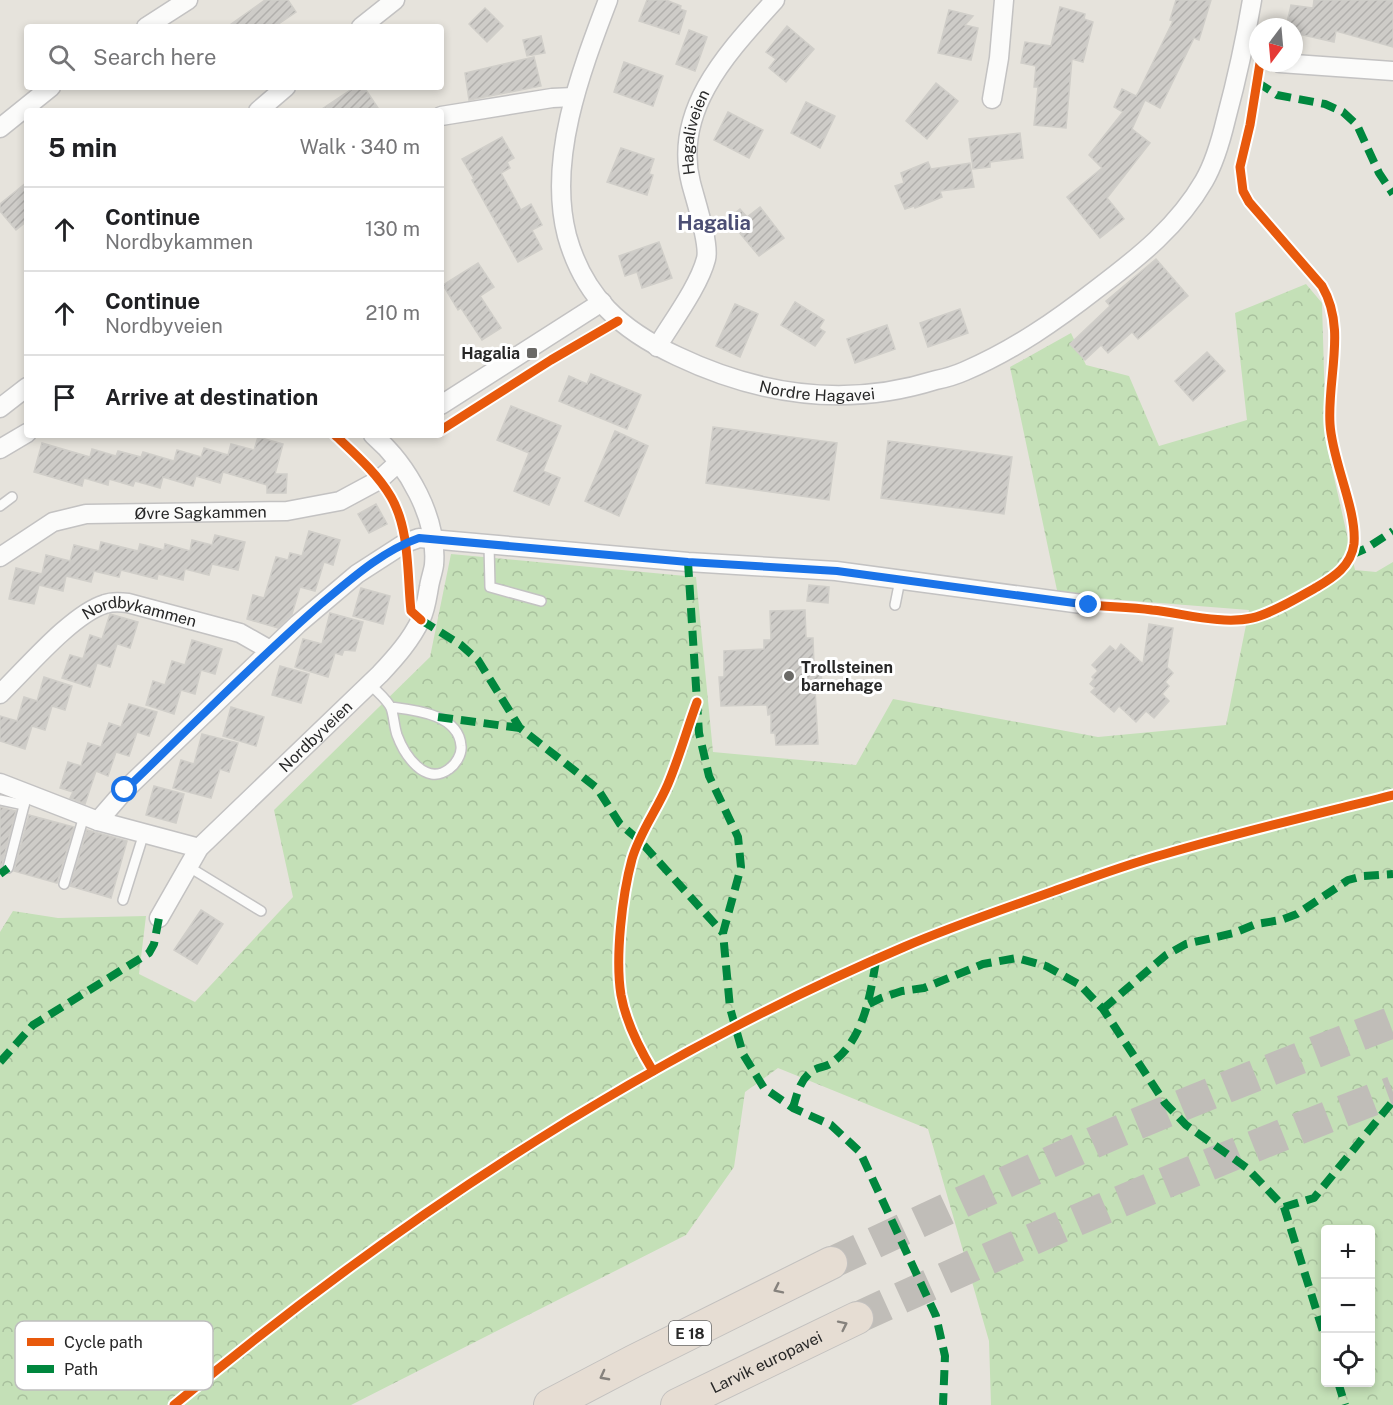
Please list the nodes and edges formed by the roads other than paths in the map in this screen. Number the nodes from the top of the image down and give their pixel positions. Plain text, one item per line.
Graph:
1 (188, 0) edge
2 (395, 0) edge
3 (608, 0) edge
4 (776, 0) edge
5 (1004, 0) edge
6 (1252, 0) edge
7 (1251, 18) edge
8 (151, 24) edge
9 (365, 24) edge
10 (1249, 63) edge
11 (1303, 65) edge
12 (1393, 71) edge
13 (47, 90) edge
14 (282, 90) edge
15 (573, 97) junction
16 (992, 99) dead end
17 (25, 108) edge
18 (262, 108) edge
19 (24, 109) edge
20 (444, 116) edge
21 (0, 128) edge
22 (602, 302) junction
23 (657, 346) junction
24 (24, 389) edge
25 (444, 403) edge
26 (0, 408) edge
27 (24, 435) edge
28 (384, 438) edge
29 (0, 449) edge
30 (398, 463) junction
31 (12, 497) dead end
32 (0, 506) edge
33 (432, 540) junction
34 (489, 545) junction
35 (0, 557) edge
36 (900, 580) junction
37 (541, 601) dead end
38 (895, 605) dead end
39 (1089, 605) dead end
40 (270, 650) junction
41 (370, 684) junction
42 (0, 694) edge
43 (391, 707) junction
44 (0, 783) edge
45 (26, 799) junction
46 (0, 800) edge
47 (91, 818) junction
48 (144, 833) junction
49 (200, 848) junction
50 (189, 867) junction
51 (8, 868) dead end
52 (64, 884) dead end
53 (123, 900) dead end
54 (261, 911) dead end
55 (159, 918) dead end
56 (831, 1263) tunnel mouth
57 (857, 1318) tunnel mouth
58 (550, 1405) edge
59 (676, 1405) edge

1 - 8 street
2 - 9 street
3 - 15 street, Nordre Hagavei
4 - 23 street, Hagaliveien
5 - 16 street
6 - 7 street, Nordre Hagavei
10 - 23 street, Nordre Hagavei
11 - 12 street
13 - 17 street
14 - 18 street
15 - 20 street
15 - 22 street, Nordre Hagavei
19 - 21 street
22 - 23 street, Nordre Hagavei
22 - 25 street
24 - 26 street
27 - 29 street
28 - 30 street, Nordbyveien
30 - 33 street, Nordbyveien
30 - 35 street, Øvre Sagkammen
31 - 32 lane
33 - 34 street
33 - 40 street
33 - 41 street, Nordbyveien
34 - 36 street
34 - 37 lane
36 - 38 lane
36 - 39 street
40 - 42 street, Nordbykammen
40 - 47 street
41 - 43 lane
41 - 49 street, Nordbyveien
43 - 43 lane
44 - 45 street
45 - 46 lane
45 - 47 street
45 - 51 lane
47 - 48 street
47 - 52 lane
48 - 49 street
48 - 53 lane
49 - 50 street, Nordbyveien
50 - 54 lane
50 - 55 street, Nordbyveien
56 -> 58 highway, E 18
59 -> 57 highway, Larvik europavei

